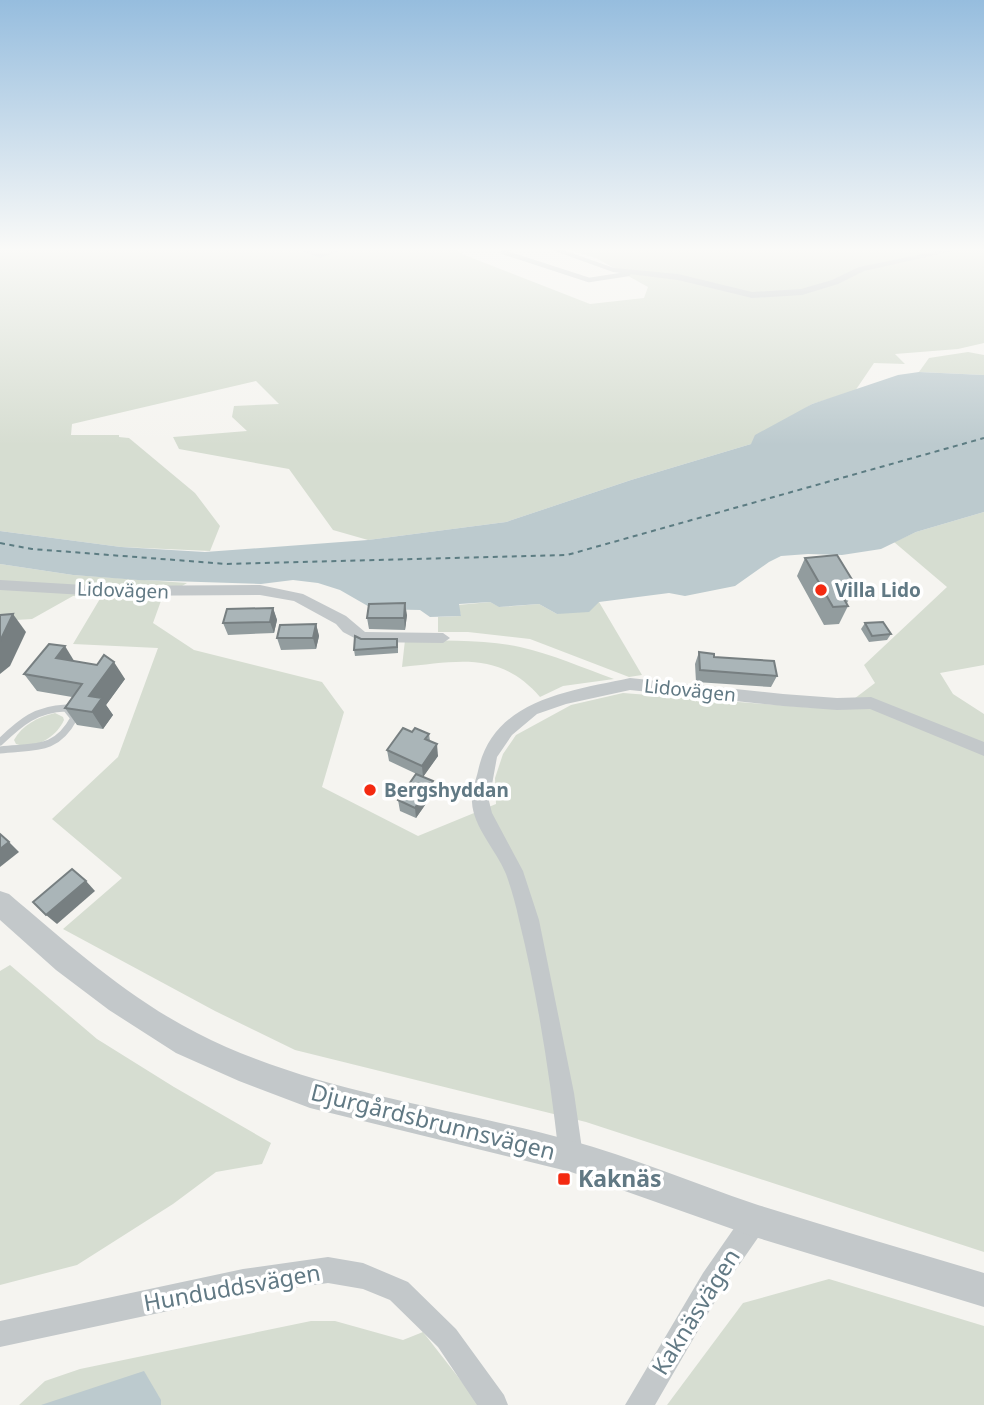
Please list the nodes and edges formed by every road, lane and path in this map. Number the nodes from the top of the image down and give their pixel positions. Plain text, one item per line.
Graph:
1 (0, 585) edge
2 (443, 639) dead end
3 (0, 742) edge
4 (984, 749) edge
5 (0, 750) edge
6 (0, 903) edge
7 (571, 1156) junction
8 (755, 1220) junction
9 (984, 1290) edge
10 (0, 1334) edge
11 (494, 1405) edge
12 (639, 1405) edge

1 - 2 street, Lidovägen
3 - 5 lane
4 - 7 street, Lidovägen
6 - 7 street, Djurgårdsbrunnsvägen
7 - 8 street, Djurgårdsbrunnsvägen
8 - 9 street, Djurgårdsbrunnsvägen
8 - 12 street, Kaknäsvägen
10 - 11 street, Hunduddsvägen

